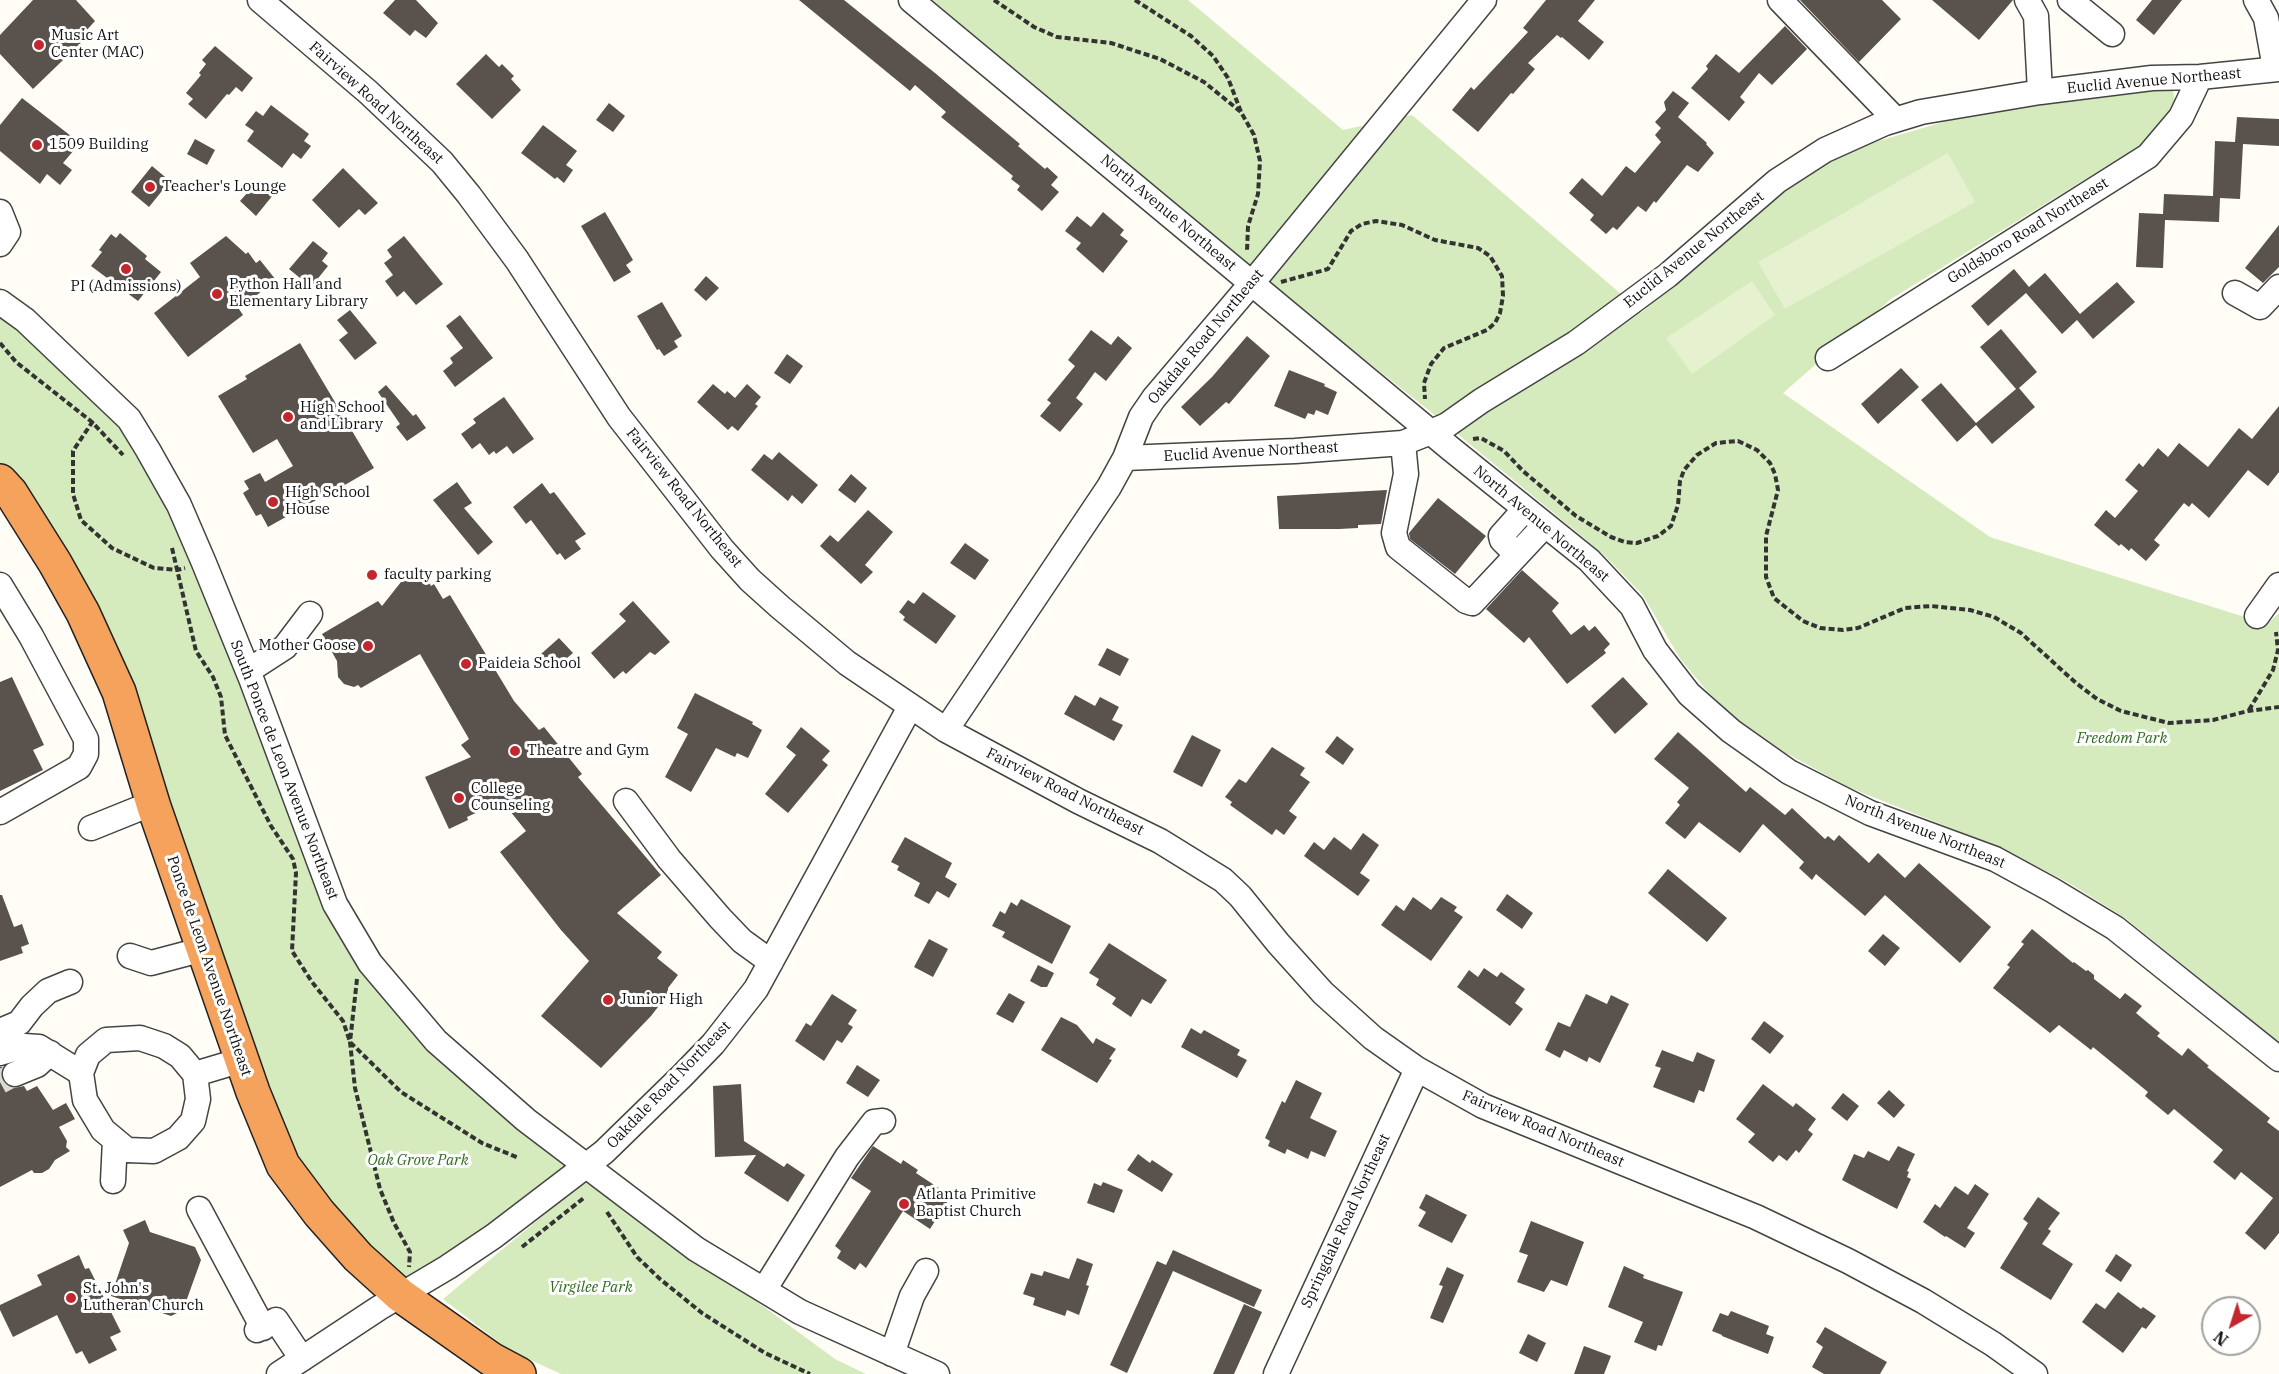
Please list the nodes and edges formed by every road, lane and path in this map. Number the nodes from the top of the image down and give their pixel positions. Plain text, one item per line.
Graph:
1 (260, 0) edge
2 (911, 0) edge
3 (994, 0) edge
4 (1135, 0) edge
5 (1484, 0) edge
6 (1780, 0) edge
7 (2027, 0) edge
8 (2070, 0) edge
9 (2256, 0) edge
10 (2112, 34) dead end
11 (2277, 69) edge
12 (2200, 77) junction
13 (2040, 92) junction
14 (1241, 112) junction
15 (1895, 119) junction
16 (0, 212) edge
17 (0, 244) edge
18 (1259, 275) junction
19 (2279, 287) edge
20 (2235, 293) dead end
21 (0, 302) edge
22 (0, 343) edge
23 (1828, 358) dead end
24 (104, 394) junction
25 (1426, 408) dead end
26 (92, 422) junction
27 (1431, 432) junction
28 (1464, 439) dead end
29 (1403, 443) junction
30 (1125, 458) junction
31 (130, 463) dead end
32 (0, 482) edge
33 (1525, 509) junction
34 (1545, 525) junction
35 (170, 540) dead end
36 (1517, 555) junction
37 (204, 563) junction
38 (177, 570) junction
39 (0, 585) edge
40 (2279, 585) edge
41 (310, 614) dead end
42 (2257, 616) dead end
43 (2276, 632) dead end
44 (248, 671) junction
45 (910, 707) junction
46 (2279, 707) edge
47 (2248, 711) junction
48 (946, 730) junction
49 (626, 801) dead end
50 (153, 803) junction
51 (0, 812) edge
52 (91, 828) dead end
53 (204, 949) junction
54 (363, 951) junction
55 (130, 956) dead end
56 (771, 962) junction
57 (70, 982) dead end
58 (0, 1031) edge
59 (350, 1042) junction
60 (0, 1053) tunnel mouth
61 (50, 1053) junction
62 (2279, 1059) edge
63 (242, 1060) junction
64 (1417, 1069) junction
65 (81, 1073) junction
66 (15, 1074) tunnel mouth
67 (195, 1074) junction
68 (883, 1121) dead end
69 (115, 1140) junction
70 (519, 1158) dead end
71 (585, 1167) junction
72 (113, 1181) dead end
73 (585, 1197) dead end
74 (199, 1209) dead end
75 (607, 1212) dead end
76 (522, 1247) dead end
77 (926, 1271) dead end
78 (405, 1283) junction
79 (764, 1290) junction
80 (892, 1354) junction
81 (302, 1359) junction
82 (279, 1374) edge
83 (519, 1374) edge
84 (810, 1374) edge
85 (937, 1374) edge
86 (1276, 1374) edge
87 (2035, 1374) edge

1 - 45 street, Fairview Road Northeast
2 - 18 street, North Avenue Northeast
3 - 14 path
4 - 14 path
5 - 18 street, Oakdale Road Northeast
6 - 15 street
7 - 13 street
8 - 10 street
9 - 11 street
11 - 12 street, Euclid Avenue Northeast
12 - 13 street, Euclid Avenue Northeast
12 - 23 street, Goldsboro Road Northeast
13 - 15 street, Euclid Avenue Northeast
14 - 18 path
15 - 27 street, Euclid Avenue Northeast
16 - 17 street
18 - 25 path
18 - 27 street, North Avenue Northeast
18 - 30 street, Oakdale Road Northeast
19 - 20 street
21 - 24 street, South Ponce de Leon Avenue Northeast
22 - 26 path
24 - 26 path
24 - 37 street, South Ponce de Leon Avenue Northeast
26 - 31 path
26 - 38 path
27 - 29 street, Euclid Avenue Northeast
27 - 33 street, North Avenue Northeast
28 - 47 path
29 - 30 street, Euclid Avenue Northeast
29 - 36 street
30 - 48 street, Oakdale Road Northeast
32 - 50 highway, Ponce de Leon Avenue Northeast
33 - 34 street, North Avenue Northeast
33 - 36 street
34 - 36 street
34 - 62 street, North Avenue Northeast
35 - 38 path
37 - 38 path
37 - 44 street, South Ponce de Leon Avenue Northeast
38 - 59 path
39 - 51 street
40 - 42 street
41 - 44 street
43 - 47 path
44 - 54 street, South Ponce de Leon Avenue Northeast
45 - 48 street, Fairview Road Northeast
45 - 56 street, Oakdale Road Northeast
46 - 47 path
48 - 64 street, Fairview Road Northeast
49 - 56 street
50 - 52 street
50 - 53 highway, Ponce de Leon Avenue Northeast
53 - 55 street
53 - 63 highway, Ponce de Leon Avenue Northeast
54 - 59 path
54 - 71 street, South Ponce de Leon Avenue Northeast
56 - 71 street, Oakdale Road Northeast
57 - 58 street
59 - 70 path
59 - 78 path
60 - 61 street
61 - 65 street
61 - 66 street
63 - 67 street
63 - 78 highway, Ponce de Leon Avenue Northeast
64 - 86 street, Springdale Road Northeast
64 - 87 street, Fairview Road Northeast
65 - 67 street
65 - 69 street
67 - 69 street
68 - 79 street
69 - 72 street
71 - 78 street, Oakdale Road Northeast
71 - 79 street, South Ponce de Leon Avenue Northeast
73 - 76 path
74 - 81 street
75 - 84 path
77 - 80 street
78 - 81 street, Oakdale Road Northeast
78 - 83 highway, Ponce de Leon Avenue Northeast
79 - 80 street, South Ponce de Leon Avenue Northeast
80 - 85 street, South Ponce de Leon Avenue Northeast
81 - 82 street, Oakdale Road Northeast

